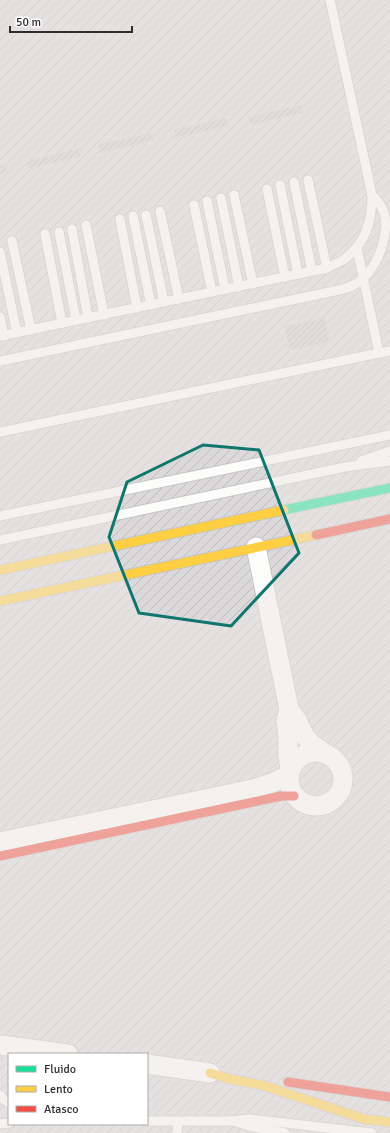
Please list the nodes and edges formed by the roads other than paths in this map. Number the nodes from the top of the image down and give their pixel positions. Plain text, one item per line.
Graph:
1 (330, 0) edge
2 (308, 180) dead end
3 (294, 182) dead end
4 (280, 185) dead end
5 (267, 189) dead end
6 (234, 195) dead end
7 (372, 195) junction
8 (221, 198) dead end
9 (207, 201) dead end
10 (194, 205) dead end
11 (160, 211) dead end
12 (146, 214) dead end
13 (133, 216) dead end
14 (120, 219) dead end
15 (86, 225) dead end
16 (72, 229) dead end
17 (59, 232) dead end
18 (45, 234) dead end
19 (12, 241) dead end
20 (357, 248) junction
21 (0, 252) edge
22 (327, 268) junction
23 (312, 271) junction
24 (298, 274) junction
25 (285, 277) junction
26 (363, 278) junction
27 (253, 284) junction
28 (239, 287) junction
29 (225, 289) junction
30 (212, 292) junction
31 (179, 299) junction
32 (164, 302) junction
33 (151, 305) junction
34 (137, 308) junction
35 (104, 315) junction
36 (0, 318) edge
37 (88, 318) junction
38 (76, 320) junction
39 (62, 323) junction
40 (31, 330) junction
41 (16, 333) junction
42 (2, 336) edge
43 (390, 351) edge
44 (379, 353) junction
45 (0, 361) edge
46 (0, 432) edge
47 (390, 435) edge
48 (390, 451) edge
49 (390, 461) edge
50 (345, 467) junction
51 (390, 488) edge
52 (0, 516) edge
53 (390, 519) edge
54 (0, 540) edge
55 (256, 547) junction
56 (0, 570) edge
57 (0, 601) edge
58 (290, 709) junction
59 (326, 754) junction
60 (290, 772) junction
61 (294, 796) junction
62 (0, 842) edge
63 (0, 856) edge
64 (0, 1045) edge
65 (60, 1053) edge
66 (148, 1064) edge
67 (210, 1073) junction
68 (264, 1076) dead end
69 (278, 1079) dead end
70 (0, 1095) edge
71 (390, 1098) edge
72 (8, 1102) edge
73 (148, 1121) edge
74 (178, 1121) junction
75 (231, 1121) junction
76 (390, 1122) edge
77 (300, 1125) junction
78 (177, 1133) edge
79 (286, 1133) edge
80 (372, 1133) edge

1 - 7 lane
2 - 22 lane
3 - 23 lane
4 - 24 lane
5 - 25 lane
6 - 27 lane
7 - 20 lane
7 - 26 lane
8 - 28 lane
9 - 29 lane
10 - 30 lane
11 - 31 lane
12 - 32 lane
13 - 33 lane
14 - 34 lane
15 - 35 lane
16 - 37 lane
17 - 38 lane
18 - 39 lane
19 - 40 lane
20 - 22 lane
20 - 26 lane
21 - 41 lane
22 - 23 lane
23 - 24 lane
24 - 25 lane
25 - 27 lane
26 - 44 lane
26 - 45 lane
27 - 28 lane
28 - 29 lane
29 - 30 lane
30 - 31 lane
31 - 32 lane
32 - 33 lane
33 - 34 lane
34 - 35 lane
35 - 37 lane
36 - 42 lane
37 - 38 lane
38 - 39 lane
39 - 40 lane
40 - 41 lane
41 - 42 lane
43 - 44 lane
44 - 46 lane
47 - 52 lane
48 - 50 lane
49 - 50 lane
50 - 54 lane
51 - 56 street
53 - 55 street
55 - 57 street
55 - 58 street
58 - 59 street
58 - 60 street
59 - 60 street
59 - 61 street
60 - 61 street
60 - 62 street
61 - 63 street
64 - 65 street
66 - 67 street
67 - 68 street
67 - 76 street
69 - 71 street
70 - 72 lane
73 - 74 lane
74 - 75 lane
74 - 78 lane
75 - 77 lane
75 - 79 lane
77 - 79 lane
77 - 80 lane

